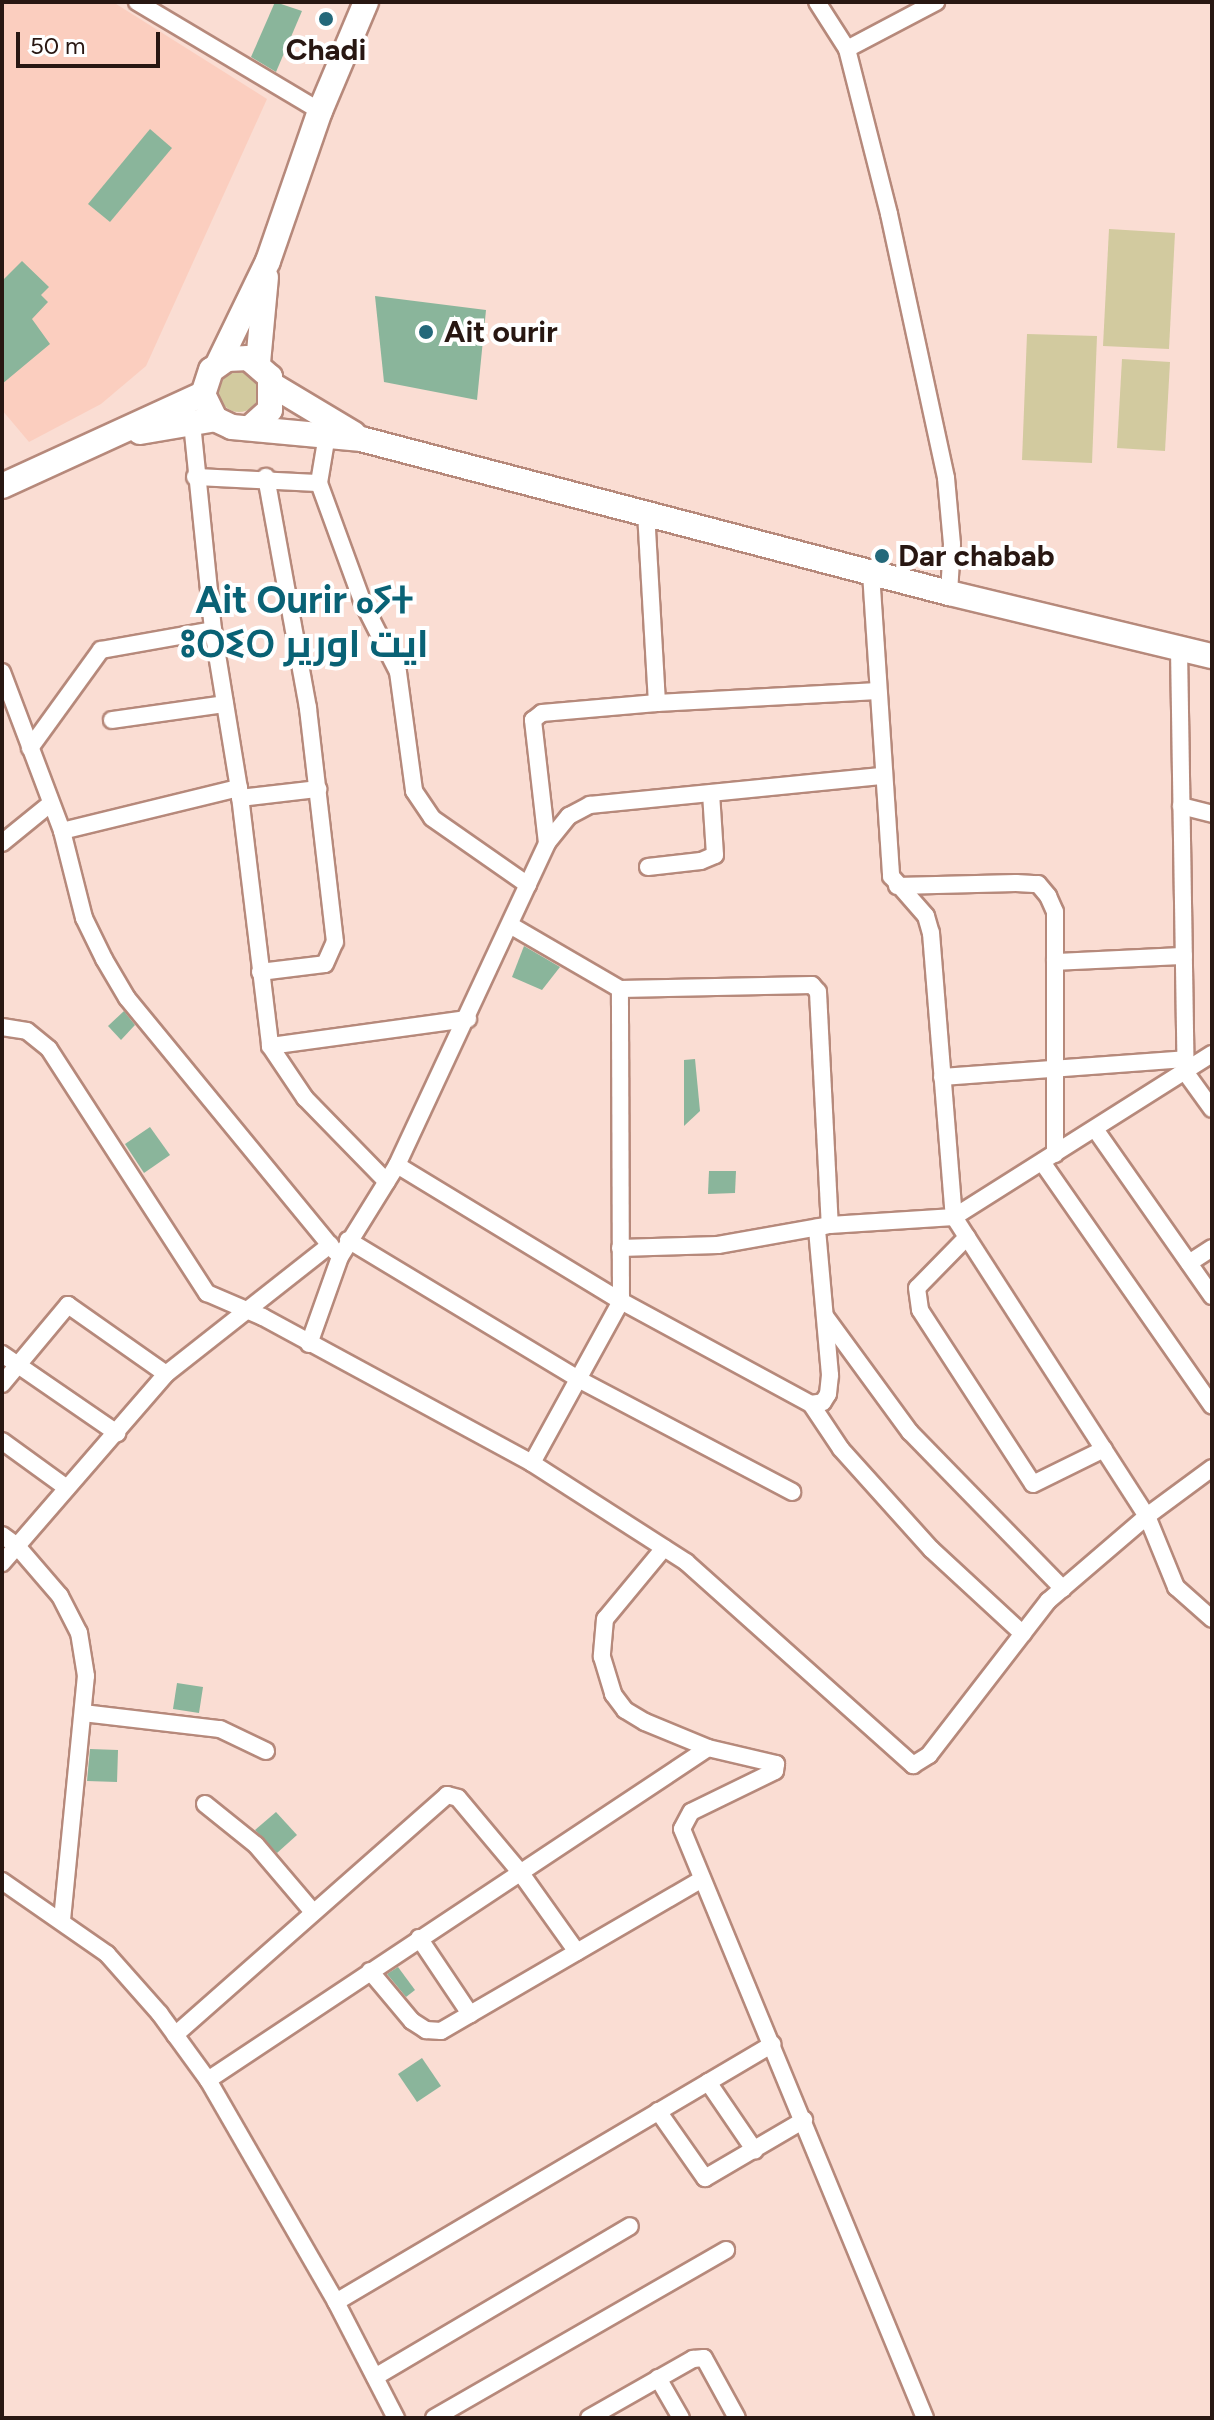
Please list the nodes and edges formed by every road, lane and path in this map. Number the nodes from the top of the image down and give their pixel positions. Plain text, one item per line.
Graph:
1 (137, 2) edge
2 (366, 2) edge
3 (817, 2) edge
4 (936, 2) edge
5 (847, 49) junction
6 (320, 111) junction
7 (268, 261) junction
8 (258, 363) junction
9 (218, 364) junction
10 (274, 386) junction
11 (203, 394) junction
12 (204, 421) junction
13 (252, 426) junction
14 (327, 435) junction
15 (106, 438) junction
16 (361, 439) junction
17 (195, 477) junction
18 (266, 477) junction
19 (319, 483) junction
20 (2, 486) edge
21 (646, 514) junction
22 (871, 573) junction
23 (949, 593) junction
24 (213, 630) junction
25 (1179, 648) junction
26 (1212, 656) edge
27 (4, 682) edge
28 (878, 691) junction
29 (657, 703) junction
30 (225, 704) junction
31 (112, 720) dead end
32 (30, 748) junction
33 (881, 776) junction
34 (318, 789) junction
35 (240, 793) junction
36 (711, 793) junction
37 (50, 804) junction
38 (1181, 806) junction
39 (1212, 814) edge
40 (62, 831) junction
41 (2, 843) edge
42 (547, 843) junction
43 (648, 867) dead end
44 (528, 885) junction
45 (897, 886) junction
46 (510, 925) junction
47 (1184, 956) junction
48 (1055, 962) junction
49 (260, 972) junction
50 (620, 989) junction
51 (468, 1019) junction
52 (2, 1027) edge
53 (270, 1046) junction
54 (1212, 1054) edge
55 (1186, 1066) junction
56 (1055, 1069) junction
57 (942, 1077) junction
58 (1212, 1109) edge
59 (1095, 1129) junction
60 (1048, 1158) junction
61 (397, 1165) junction
62 (387, 1182) junction
63 (954, 1217) junction
64 (824, 1227) junction
65 (967, 1237) junction
66 (348, 1240) junction
67 (620, 1248) junction
68 (1212, 1248) edge
69 (335, 1251) junction
70 (1189, 1263) junction
71 (1212, 1296) edge
72 (621, 1301) junction
73 (246, 1311) junction
74 (825, 1316) junction
75 (309, 1344) junction
76 (2, 1354) edge
77 (18, 1366) junction
78 (166, 1374) junction
79 (580, 1380) junction
80 (2, 1384) edge
81 (811, 1404) junction
82 (1212, 1406) edge
83 (117, 1433) junction
84 (2, 1441) edge
85 (1104, 1449) junction
86 (532, 1463) junction
87 (1212, 1468) edge
88 (67, 1488) junction
89 (792, 1492) dead end
90 (1147, 1516) junction
91 (2, 1535) edge
92 (17, 1546) junction
93 (664, 1548) junction
94 (2, 1563) edge
95 (1063, 1589) junction
96 (1212, 1619) edge
97 (1023, 1634) junction
98 (83, 1713) junction
99 (708, 1748) junction
100 (266, 1751) dead end
101 (205, 1804) dead end
102 (520, 1872) junction
103 (702, 1879) junction
104 (2, 1881) edge
105 (313, 1912) junction
106 (62, 1920) junction
107 (419, 1938) junction
108 (577, 1952) junction
109 (370, 1971) junction
110 (470, 2014) junction
111 (175, 2035) junction
112 (773, 2044) junction
113 (208, 2080) junction
114 (708, 2082) junction
115 (658, 2111) junction
116 (804, 2120) junction
117 (755, 2151) junction
118 (630, 2226) dead end
119 (726, 2250) dead end
120 (336, 2302) junction
121 (375, 2377) junction
122 (658, 2378) junction
123 (396, 2418) edge
124 (434, 2418) edge
125 (589, 2418) edge
126 (681, 2418) edge
127 (737, 2418) edge
128 (925, 2418) edge

1 - 6 street
2 - 6 main road
3 - 5 street
4 - 5 street
5 - 23 street
6 - 7 main road
7 - 8 main road
7 - 9 main road
8 - 9 main road
8 - 10 main road
9 - 11 main road
10 - 13 main road
10 - 16 main road
11 - 12 main road
11 - 15 main road
12 - 13 main road
12 - 15 main road
12 - 17 street
13 - 14 main road
14 - 16 main road
14 - 19 street
15 - 20 main road
16 - 21 main road
17 - 18 street
17 - 24 street
18 - 19 street
18 - 34 street
19 - 44 street
21 - 22 main road
21 - 29 street
22 - 23 main road
22 - 28 street
23 - 25 main road
24 - 30 street
24 - 32 street
25 - 26 main road
25 - 38 street
27 - 32 street
28 - 29 street
28 - 33 street
29 - 42 street
30 - 31 street
30 - 35 street
32 - 37 street
33 - 36 street
33 - 45 street
34 - 35 street
34 - 49 street
35 - 40 street
35 - 49 street
36 - 42 street
36 - 43 street
37 - 40 street
37 - 41 street
38 - 39 street
38 - 47 street
40 - 69 street
42 - 44 street
44 - 46 street
45 - 48 street
45 - 57 street
46 - 50 street
46 - 51 street
47 - 48 street
47 - 55 street
48 - 56 street
49 - 53 street
50 - 64 street
50 - 67 street
51 - 53 street
51 - 61 street
52 - 73 street
53 - 62 street
54 - 55 street
55 - 56 street
55 - 58 street
55 - 59 street
56 - 57 street
56 - 60 street
57 - 63 street
59 - 60 street
59 - 70 street
60 - 63 street
60 - 82 street
61 - 62 street
61 - 72 street
62 - 66 street
63 - 64 street
63 - 65 street
64 - 67 street
64 - 74 street
65 - 85 street
65 - 85 street
66 - 69 street
66 - 79 street
67 - 72 street
68 - 70 street
69 - 73 street
69 - 75 street
70 - 71 street
72 - 79 street
72 - 81 street
73 - 75 street
73 - 78 street
74 - 81 street
74 - 95 street
75 - 86 street
76 - 77 street
77 - 78 street
77 - 80 street
77 - 83 street
78 - 83 street
79 - 86 street
79 - 89 street
81 - 97 street
83 - 88 street
84 - 88 street
85 - 90 street
86 - 93 street
87 - 90 street
88 - 92 street
90 - 95 street
90 - 96 street
91 - 92 street
92 - 94 street
92 - 98 street
93 - 97 street
93 - 99 street
95 - 97 street
98 - 100 street
98 - 106 street
99 - 102 street
99 - 103 street
101 - 105 street
102 - 105 street
102 - 107 street
102 - 108 street
103 - 108 street
103 - 112 street
104 - 106 street
105 - 111 street
106 - 111 street
107 - 109 street
107 - 110 street
108 - 110 street
109 - 110 street
109 - 113 street
111 - 113 street
112 - 114 street
112 - 116 street
113 - 120 street
114 - 115 street
114 - 117 street
115 - 117 street
115 - 120 street
116 - 117 street
116 - 128 street
118 - 121 street
119 - 124 street
120 - 121 street
121 - 123 street
122 - 125 street
122 - 126 street
122 - 127 street

